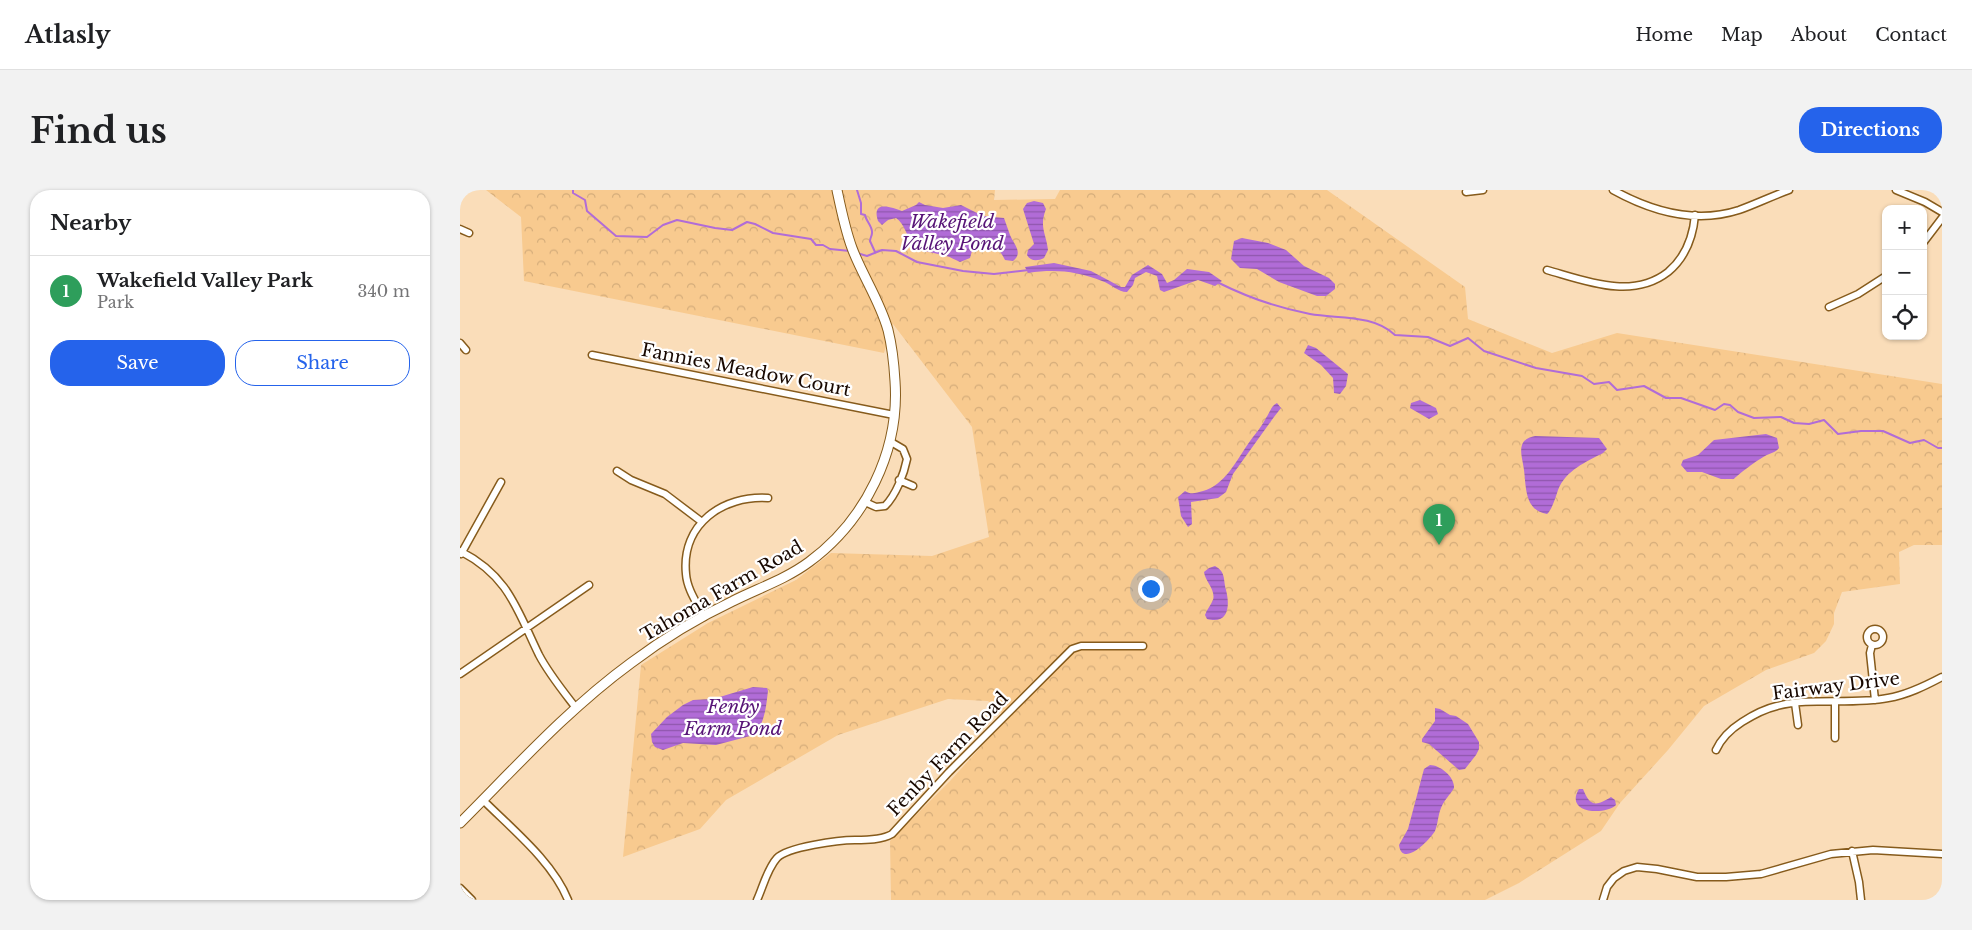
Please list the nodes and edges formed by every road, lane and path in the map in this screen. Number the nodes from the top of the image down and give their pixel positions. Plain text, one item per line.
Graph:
1 (837, 190) edge
2 (1483, 190) edge
3 (1613, 190) edge
4 (1790, 190) edge
5 (1896, 190) edge
6 (1466, 192) dead end
7 (1942, 212) edge
8 (1695, 215) junction
9 (1942, 218) edge
10 (460, 229) edge
11 (469, 233) dead end
12 (1927, 238) edge
13 (1547, 270) dead end
14 (1882, 279) edge
15 (1829, 307) dead end
16 (460, 343) edge
17 (466, 350) dead end
18 (592, 355) dead end
19 (894, 415) junction
20 (890, 442) junction
21 (618, 471) dead end
22 (899, 480) junction
23 (501, 482) dead end
24 (913, 486) dead end
25 (768, 498) dead end
26 (865, 502) junction
27 (702, 522) junction
28 (461, 553) edge
29 (588, 585) dead end
30 (704, 616) junction
31 (528, 628) junction
32 (1872, 644) dead end
33 (1143, 646) dead end
34 (460, 674) edge
35 (1942, 677) edge
36 (1875, 700) junction
37 (1795, 703) junction
38 (1835, 703) junction
39 (576, 708) junction
40 (1798, 725) dead end
41 (1835, 738) dead end
42 (1716, 750) dead end
43 (483, 800) junction
44 (460, 823) edge
45 (1852, 851) junction
46 (1942, 854) edge
47 (460, 888) edge
48 (472, 900) edge
49 (568, 900) edge
50 (757, 900) edge
51 (1603, 900) edge
52 (1861, 900) edge

1 - 19 street, Tahoma Farm Road
2 - 6 street
3 - 8 street
4 - 8 street
5 - 7 street
8 - 13 street
9 - 12 street
10 - 11 street
14 - 15 street
16 - 17 street
18 - 19 street, Fannies Meadow Court
19 - 20 street, Tahoma Farm Road
20 - 22 street
20 - 26 street, Tahoma Farm Road
21 - 27 street
22 - 24 street
22 - 26 street
23 - 28 street
25 - 27 street
26 - 30 street, Tahoma Farm Road
27 - 30 street
28 - 31 street
29 - 31 street
30 - 39 street, Tahoma Farm Road
31 - 34 street
31 - 39 street
32 - 36 street
33 - 50 street, Fenby Farm Road
35 - 36 street, Fairway Drive
36 - 38 street, Fairway Drive
37 - 38 street, Fairway Drive
37 - 40 street
37 - 42 street, Fairway Drive
38 - 41 street
39 - 43 street, Tahoma Farm Road
43 - 44 street, Tahoma Farm Road
43 - 49 street
45 - 46 street
45 - 51 street
45 - 52 street
47 - 48 street

